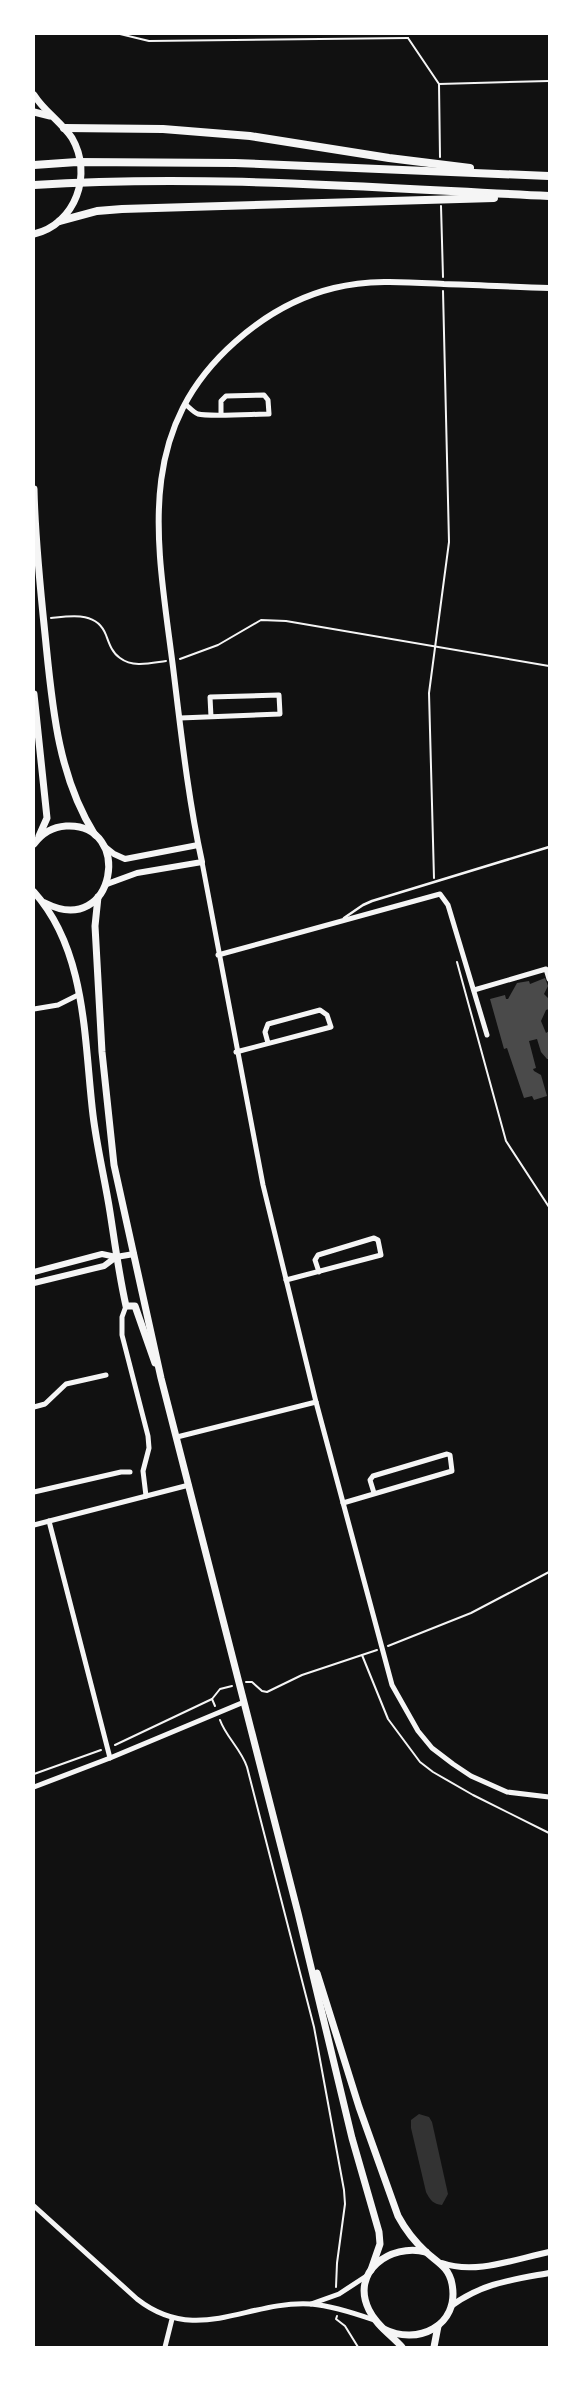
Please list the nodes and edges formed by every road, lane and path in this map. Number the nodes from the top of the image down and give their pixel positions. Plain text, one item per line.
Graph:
1 (120, 34) edge
2 (408, 34) edge
3 (408, 38) junction
4 (549, 81) edge
5 (439, 84) junction
6 (34, 95) edge
7 (34, 112) edge
8 (440, 115) dead end
9 (50, 116) junction
10 (64, 128) junction
11 (34, 165) edge
12 (545, 176) edge
13 (34, 185) edge
14 (549, 197) edge
15 (60, 221) junction
16 (35, 236) edge
17 (442, 244) dead end
18 (443, 262) dead end
19 (549, 288) edge
20 (444, 306) dead end
21 (185, 404) junction
22 (221, 414) junction
23 (34, 490) edge
24 (49, 619) dead end
25 (436, 648) junction
26 (172, 660) junction
27 (549, 666) edge
28 (34, 694) edge
29 (211, 717) junction
30 (180, 718) junction
31 (95, 835) junction
32 (36, 841) edge
33 (198, 845) junction
34 (432, 845) dead end
35 (104, 846) junction
36 (549, 848) edge
37 (202, 862) junction
38 (107, 884) junction
39 (34, 893) edge
40 (98, 897) junction
41 (45, 903) junction
42 (341, 921) junction
43 (218, 955) junction
44 (549, 979) edge
45 (463, 986) dead end
46 (473, 987) junction
47 (78, 995) junction
48 (34, 1010) edge
49 (487, 1035) dead end
50 (268, 1044) junction
51 (236, 1052) junction
52 (549, 1207) edge
53 (134, 1254) junction
54 (116, 1257) junction
55 (34, 1272) edge
56 (319, 1272) junction
57 (286, 1280) junction
58 (34, 1283) edge
59 (126, 1306) junction
60 (106, 1375) dead end
61 (161, 1378) junction
62 (316, 1402) junction
63 (34, 1407) edge
64 (177, 1437) junction
65 (130, 1472) dead end
66 (189, 1485) junction
67 (34, 1492) edge
68 (374, 1493) junction
69 (146, 1496) junction
70 (343, 1503) junction
71 (49, 1521) junction
72 (34, 1525) edge
73 (549, 1572) edge
74 (381, 1648) junction
75 (249, 1681) dead end
76 (220, 1689) dead end
77 (212, 1699) junction
78 (244, 1702) junction
79 (217, 1712) junction
80 (108, 1748) junction
81 (110, 1758) junction
82 (34, 1774) edge
83 (34, 1787) edge
84 (549, 1797) edge
85 (298, 1913) junction
86 (34, 2206) edge
87 (549, 2252) edge
88 (427, 2253) junction
89 (337, 2263) dead end
90 (442, 2264) junction
91 (370, 2273) junction
92 (549, 2273) edge
93 (310, 2304) junction
94 (451, 2306) junction
95 (172, 2319) junction
96 (374, 2320) junction
97 (439, 2325) junction
98 (384, 2329) junction
99 (165, 2347) edge
100 (402, 2347) edge
101 (434, 2347) edge

1 - 3 path
2 - 3 path
3 - 5 path
4 - 5 path
5 - 8 path
6 - 9 main road
7 - 9 main road
9 - 10 main road
10 - 12 main road
10 - 15 main road
11 - 12 main road
13 - 14 main road
14 - 15 main road
15 - 16 main road
17 - 18 path
19 - 21 street
20 - 25 path
21 - 22 street
21 - 26 street
22 - 22 street
23 - 31 main road
24 - 26 path
25 - 26 path
25 - 27 path
25 - 34 path
26 - 30 street
28 - 32 main road
29 - 29 street
29 - 30 street
30 - 33 street
31 - 32 main road
31 - 35 main road
33 - 35 street
33 - 37 street
35 - 38 main road
36 - 42 lane
37 - 38 street
37 - 43 street
38 - 40 main road
39 - 41 main road
40 - 41 main road
40 - 53 main road
41 - 47 main road
42 - 43 street
42 - 46 street
43 - 51 street
44 - 46 street
45 - 52 path
46 - 49 street
47 - 48 street
47 - 54 main road
50 - 50 street
50 - 51 street
51 - 57 street
53 - 54 street
53 - 61 main road
54 - 55 street
54 - 58 street
54 - 59 main road
56 - 56 street
56 - 57 street
57 - 62 street
59 - 61 main road
59 - 69 street
60 - 63 street
61 - 64 main road
62 - 64 street
62 - 70 street
64 - 66 main road
65 - 67 street
66 - 69 street
66 - 78 main road
68 - 68 street
68 - 70 street
69 - 71 street
70 - 74 street
71 - 72 street
71 - 80 street
73 - 74 path
74 - 75 path
74 - 84 street
76 - 77 path
77 - 79 path
77 - 80 path
78 - 79 street
78 - 85 main road
79 - 81 street
79 - 89 path
80 - 81 street
80 - 82 path
81 - 83 street
85 - 88 main road
85 - 91 main road
86 - 95 street
87 - 90 street
88 - 90 main road
88 - 91 main road
90 - 94 main road
91 - 93 street
91 - 96 main road
92 - 94 street
93 - 95 street
93 - 96 street
94 - 97 main road
95 - 99 street
96 - 98 main road
97 - 98 main road
97 - 101 main road
98 - 100 main road

